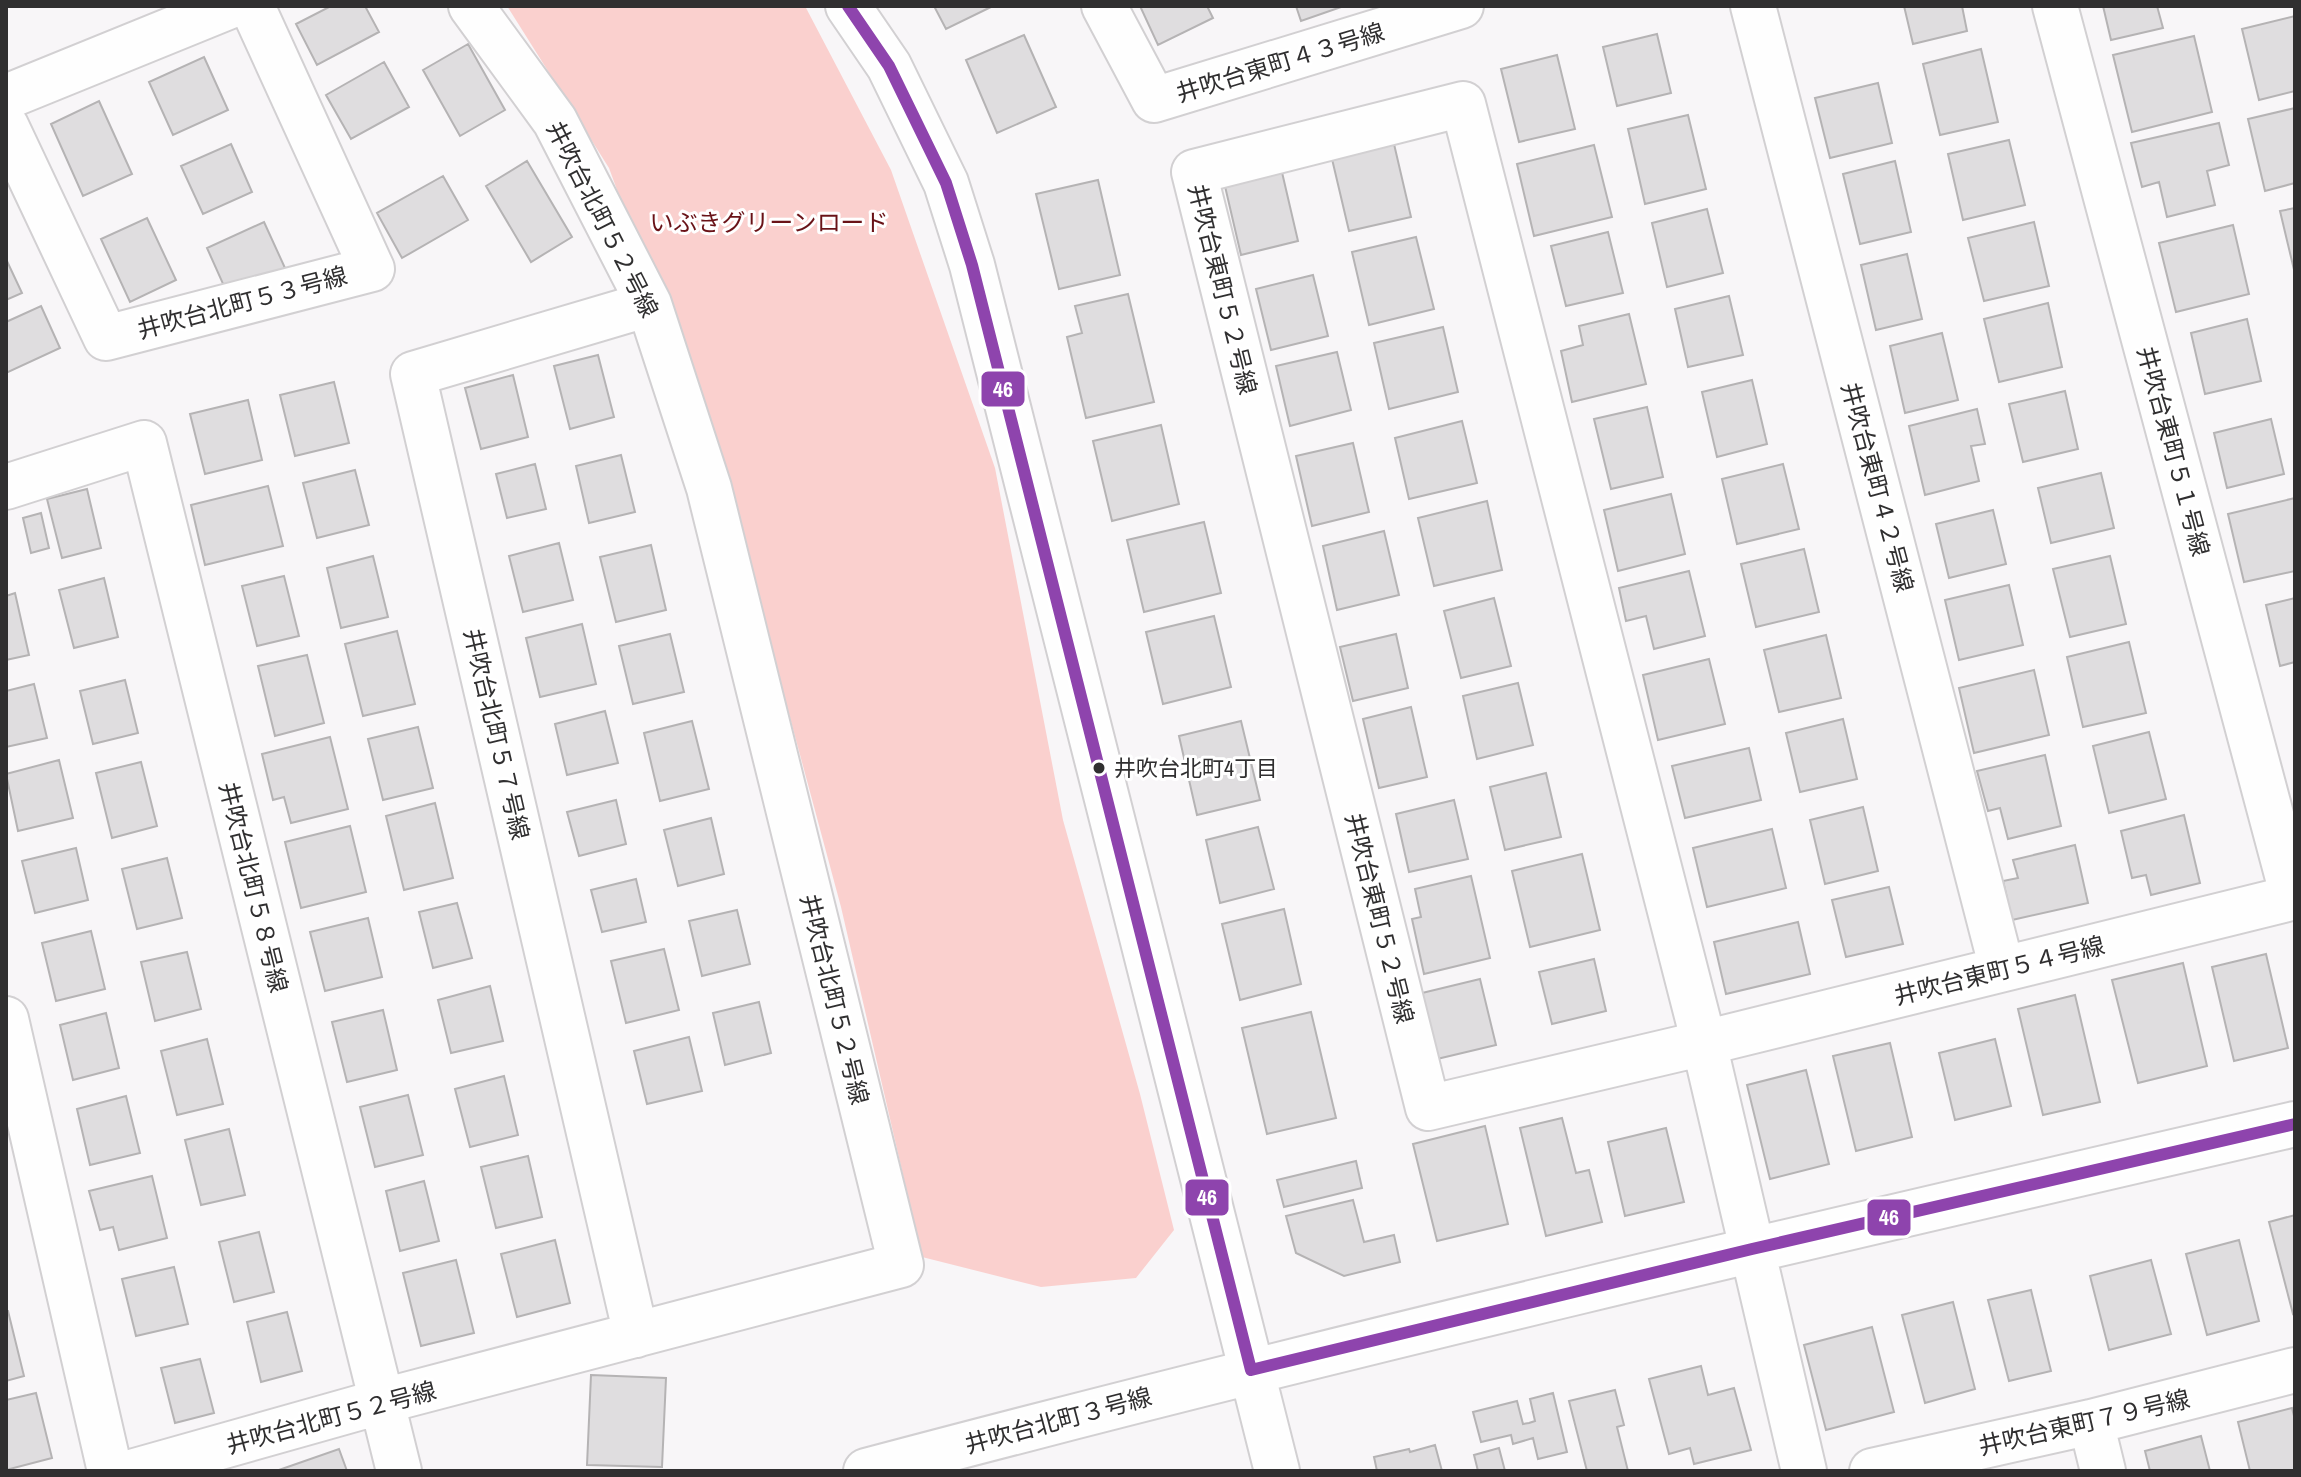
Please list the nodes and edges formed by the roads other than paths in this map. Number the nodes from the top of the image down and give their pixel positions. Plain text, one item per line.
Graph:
1 (230, 6) edge
2 (252, 6) edge
3 (471, 6) edge
4 (848, 6) edge
5 (1104, 6) edge
6 (1461, 6) edge
7 (1753, 6) edge
8 (2055, 6) edge
9 (6, 97) edge
10 (6, 126) edge
11 (649, 304) junction
12 (6, 487) edge
13 (2294, 897) edge
14 (2002, 969) junction
15 (6, 1019) edge
16 (1704, 1043) junction
17 (2295, 1124) edge
18 (1752, 1249) junction
19 (636, 1335) junction
20 (1251, 1370) junction
21 (2295, 1370) edge
22 (383, 1401) junction
23 (2091, 1422) junction
24 (110, 1471) edge
25 (135, 1471) edge
26 (399, 1471) edge
27 (866, 1471) edge
28 (1277, 1471) edge
29 (1804, 1471) edge
30 (1872, 1471) edge
31 (2103, 1471) edge

1 - 9 street
2 - 10 street, 井吹台北町５３号線
3 - 11 street, 井吹台北町５２号線
4 - 20 street
5 - 6 street, 井吹台東町４３号線
7 - 14 street, 井吹台東町４２号線
8 - 13 street, 井吹台東町５１号線
11 - 19 street, 井吹台北町５７号線
11 - 19 street, 井吹台北町５２号線
12 - 22 street, 井吹台北町５８号線
13 - 14 street, 井吹台東町５４号線
14 - 16 street, 井吹台東町５４号線
15 - 24 street
16 - 16 street, 井吹台東町５２号線
16 - 18 street, 井吹台東町５２号線
17 - 18 street, 井吹台北町３号線
18 - 20 street, 井吹台北町３号線
18 - 29 street, 井吹台東町５２号線
19 - 22 street, 井吹台北町５２号線
20 - 27 street, 井吹台北町３号線
20 - 28 street
21 - 23 street, 井吹台東町７９号線
22 - 25 street, 井吹台北町５２号線
22 - 26 street, 井吹台北町５８号線
23 - 30 street, 井吹台東町７９号線
23 - 31 street

